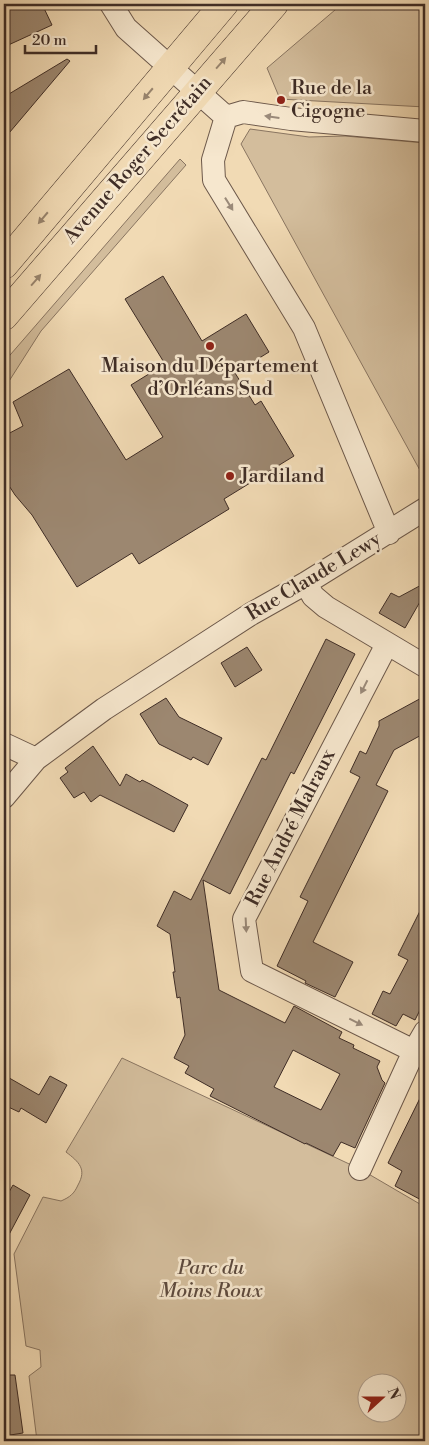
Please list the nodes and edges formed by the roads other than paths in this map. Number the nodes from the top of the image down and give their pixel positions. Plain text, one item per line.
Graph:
1 (111, 4) edge
2 (224, 4) edge
3 (274, 4) edge
4 (171, 66) junction
5 (198, 91) junction
6 (226, 117) junction
7 (425, 131) edge
8 (4, 264) edge
9 (4, 316) edge
10 (425, 509) edge
11 (389, 533) junction
12 (306, 583) junction
13 (387, 644) junction
14 (423, 658) edge
15 (4, 744) edge
16 (36, 759) junction
17 (4, 797) edge
18 (422, 1046) edge
19 (360, 1169) dead end

1 - 4 street
2 - 4 main road, Avenue Roger Secrétain
5 -> 3 main road, Avenue Roger Secrétain
4 - 5 street
4 -> 8 main road, Avenue Roger Secrétain
5 - 6 street
9 -> 5 main road, Avenue Roger Secrétain
7 -> 6 street
6 -> 11 street, Rue Claude Lewy
10 - 11 street
11 - 12 street, Rue Claude Lewy
12 - 13 street
12 - 16 street, Rue Claude Lewy
13 - 14 street
13 -> 18 street, Rue André Malraux
15 - 16 street
16 - 17 street, Rue Claude Lewy
18 - 19 street

